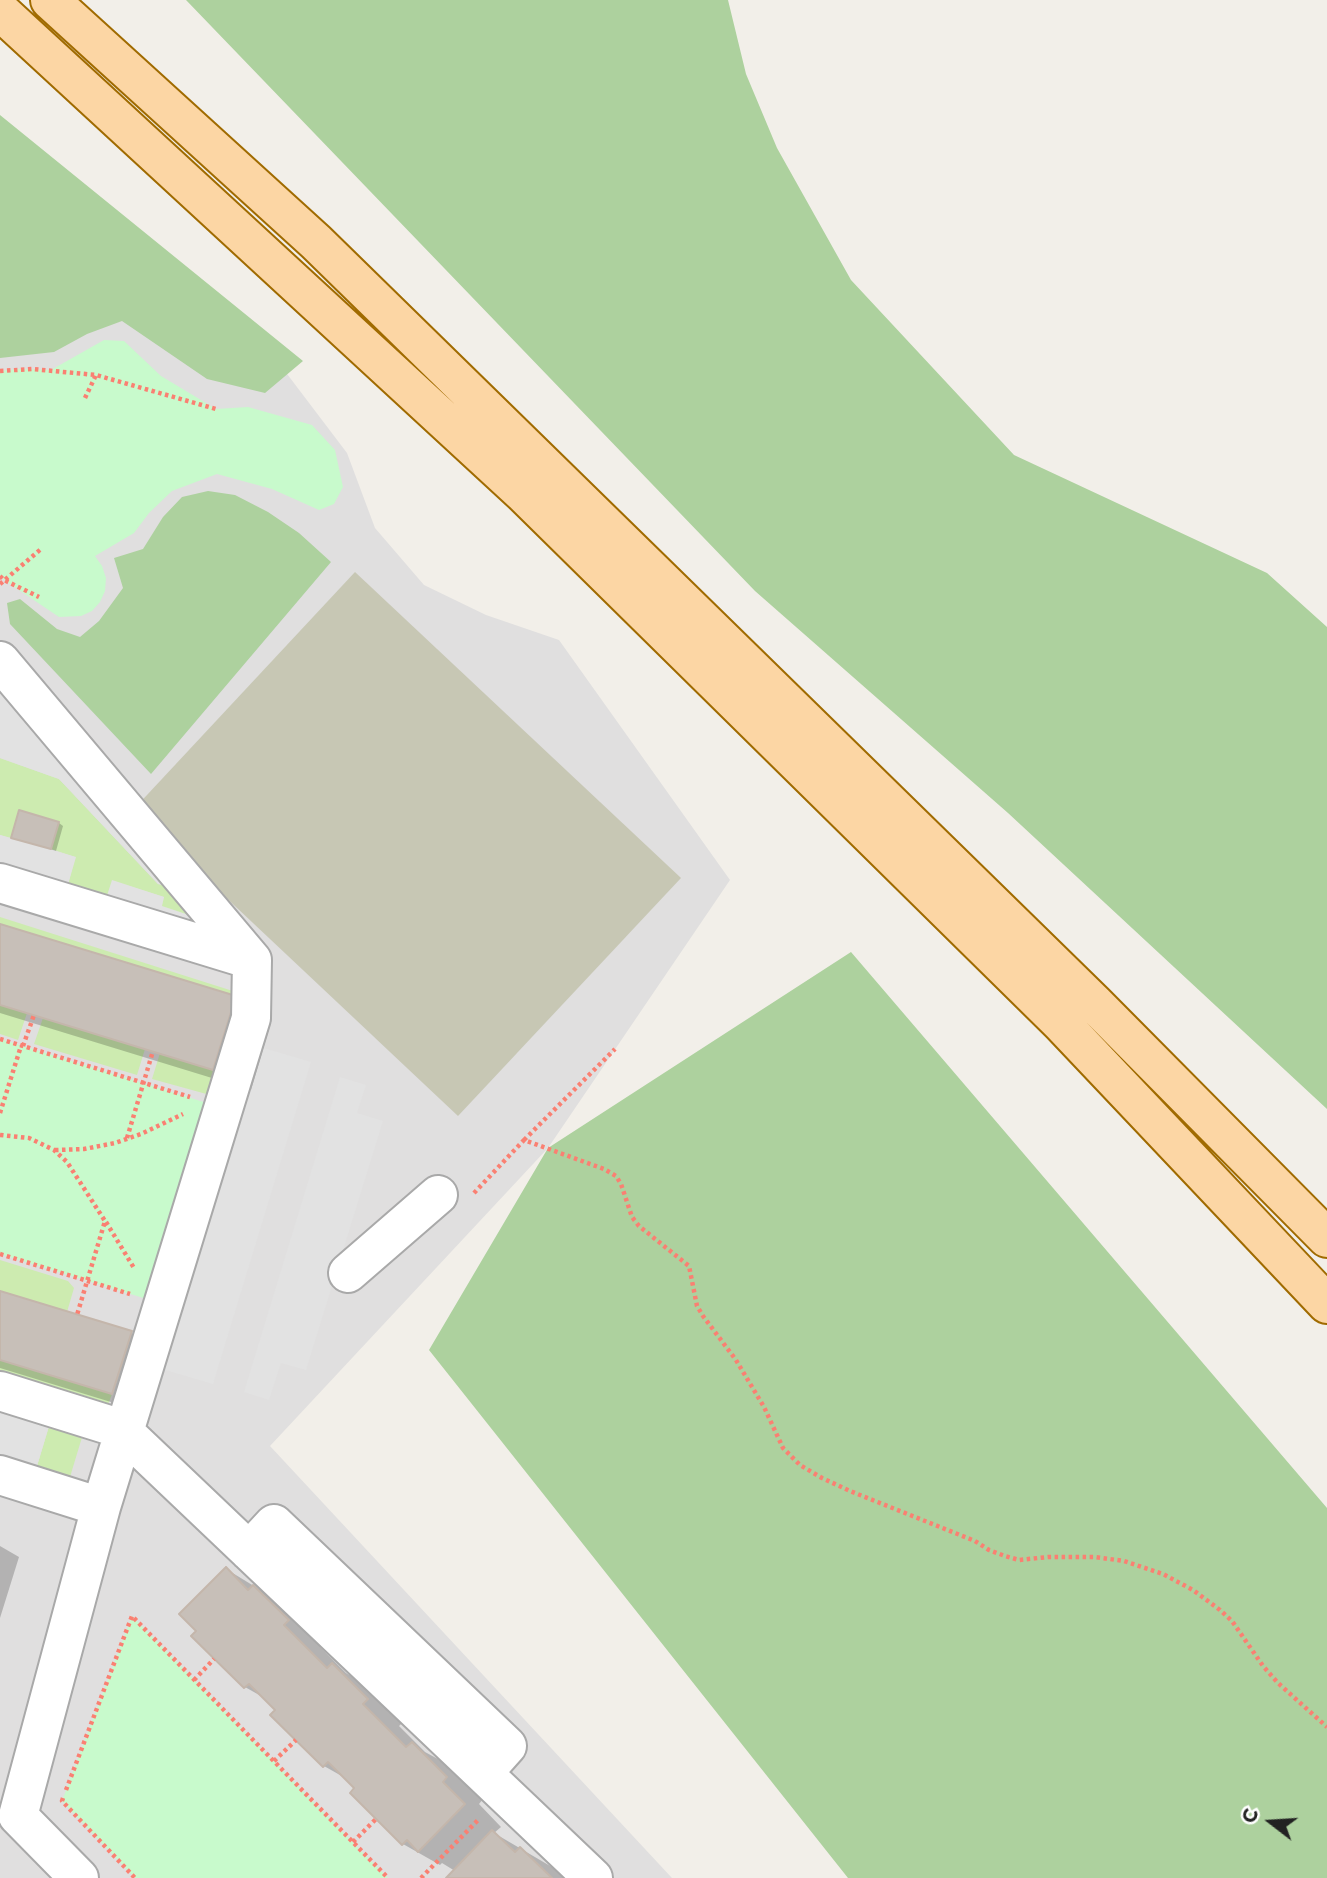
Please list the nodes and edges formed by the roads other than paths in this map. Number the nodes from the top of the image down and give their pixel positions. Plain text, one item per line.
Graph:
1 (50, 0) edge
2 (0, 11) edge
3 (0, 661) edge
4 (0, 883) edge
5 (252, 960) junction
6 (438, 1195) dead end
7 (1327, 1238) edge
8 (348, 1273) dead end
9 (1327, 1304) edge
10 (0, 1391) edge
11 (124, 1432) junction
12 (0, 1475) edge
13 (101, 1507) junction
14 (79, 1878) edge
15 (593, 1878) edge

1 - 7 main road
2 - 9 main road
3 - 5 lane
4 - 5 lane
5 - 11 lane
6 - 8 lane
10 - 11 lane
11 - 13 lane
11 - 15 lane
12 - 13 lane
13 - 14 lane

